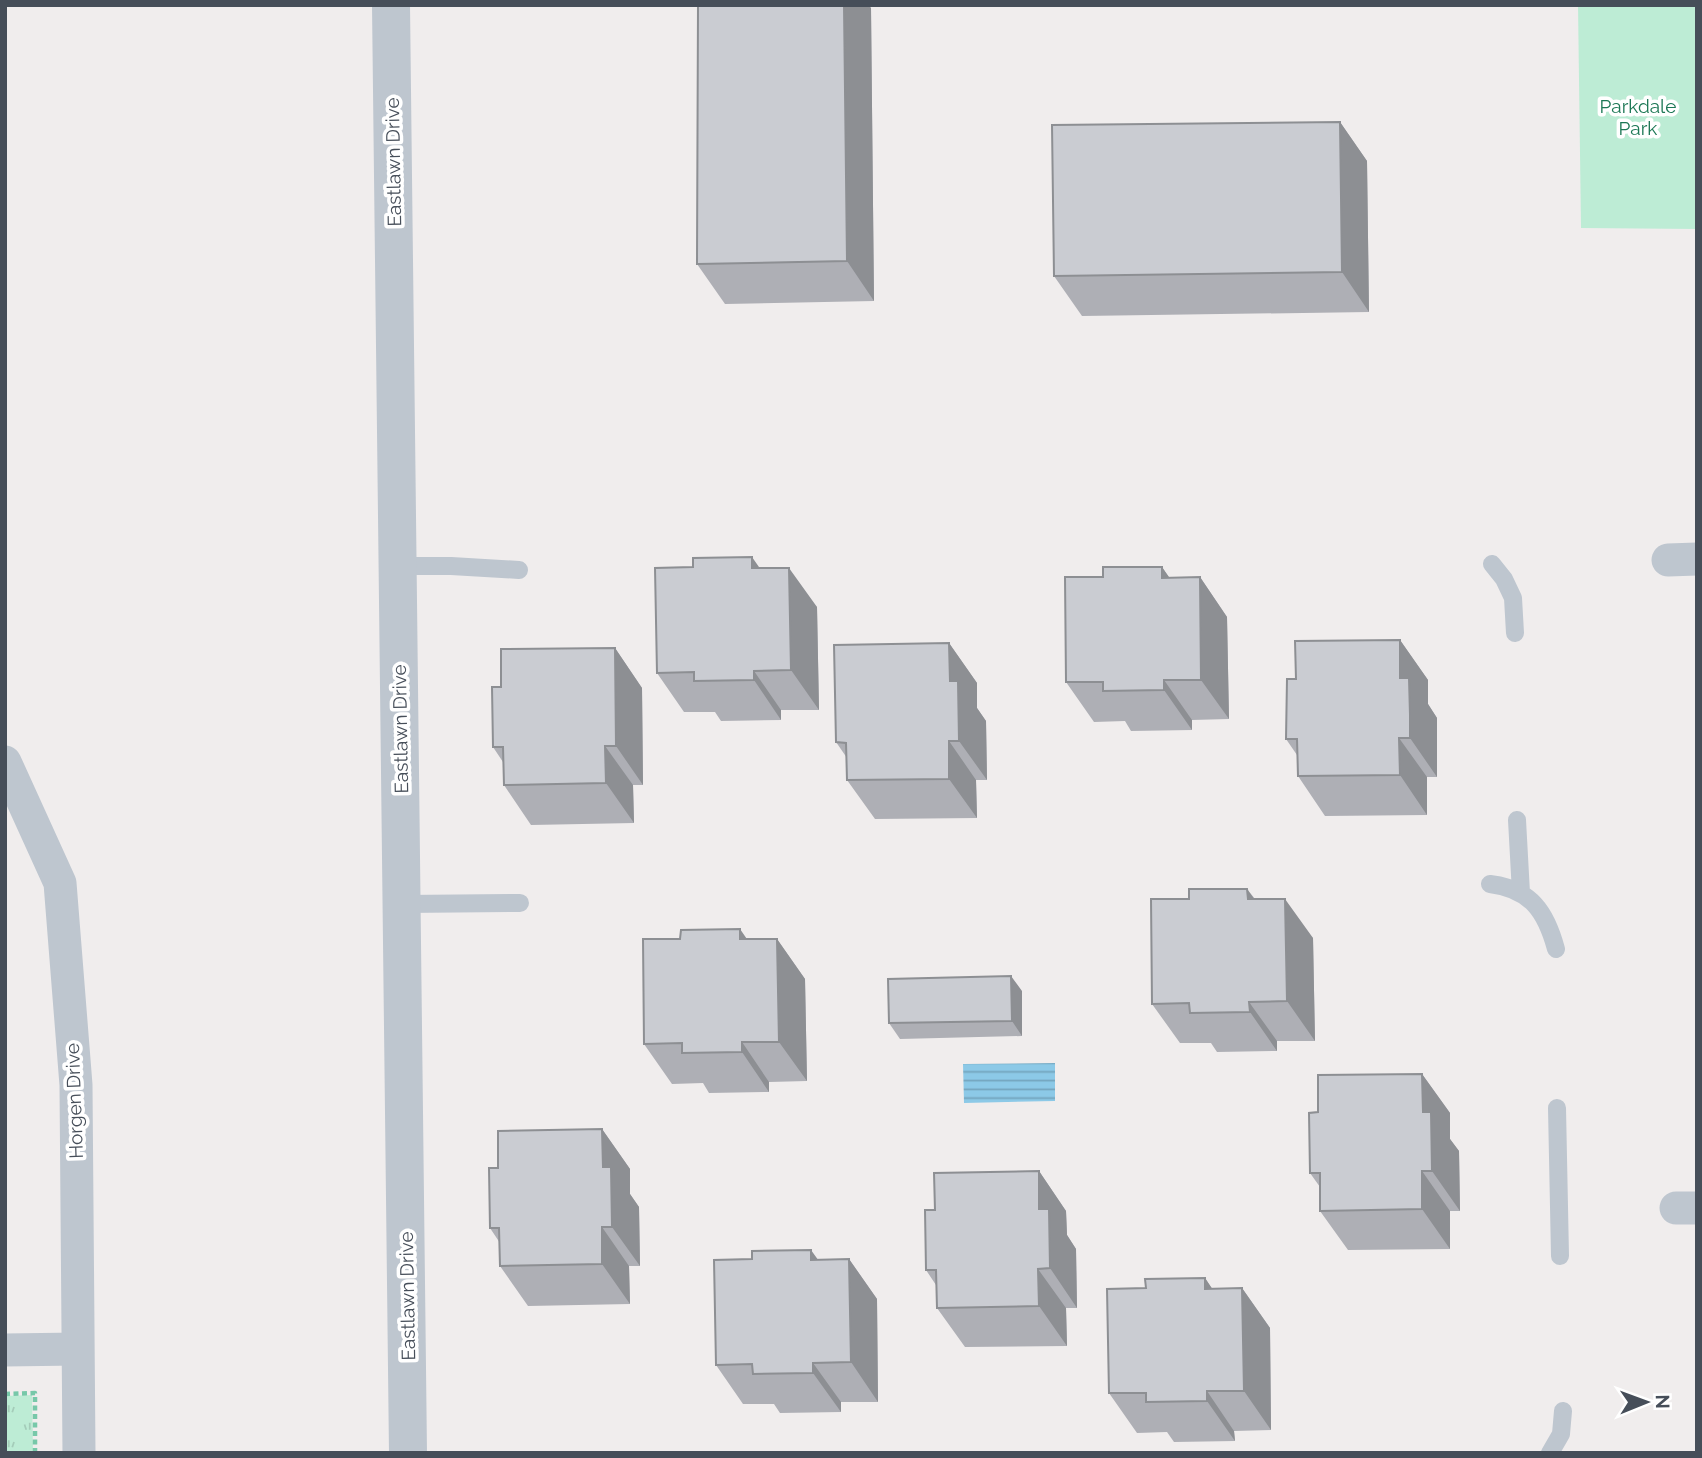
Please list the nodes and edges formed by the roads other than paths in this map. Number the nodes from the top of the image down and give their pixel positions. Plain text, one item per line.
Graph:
1 (391, 5) edge
2 (1492, 564) dead end
3 (398, 566) junction
4 (519, 570) dead end
5 (1515, 634) dead end
6 (5, 762) edge
7 (1517, 820) dead end
8 (1490, 884) dead end
9 (1521, 892) junction
10 (520, 903) dead end
11 (403, 904) junction
12 (1556, 949) dead end
13 (1557, 1108) dead end
14 (1560, 1256) dead end
15 (78, 1349) junction
16 (5, 1350) edge
17 (1563, 1411) dead end
18 (79, 1453) edge
19 (408, 1453) edge
20 (1550, 1453) edge

1 - 3 street, Eastlawn Drive
2 - 5 lane
3 - 4 lane
3 - 11 street, Eastlawn Drive
6 - 15 street, Horgen Drive
7 - 9 lane
8 - 9 lane
9 - 12 lane
10 - 11 lane
11 - 19 street, Eastlawn Drive
13 - 14 lane
15 - 16 street
15 - 18 street, Horgen Drive
17 - 20 lane

